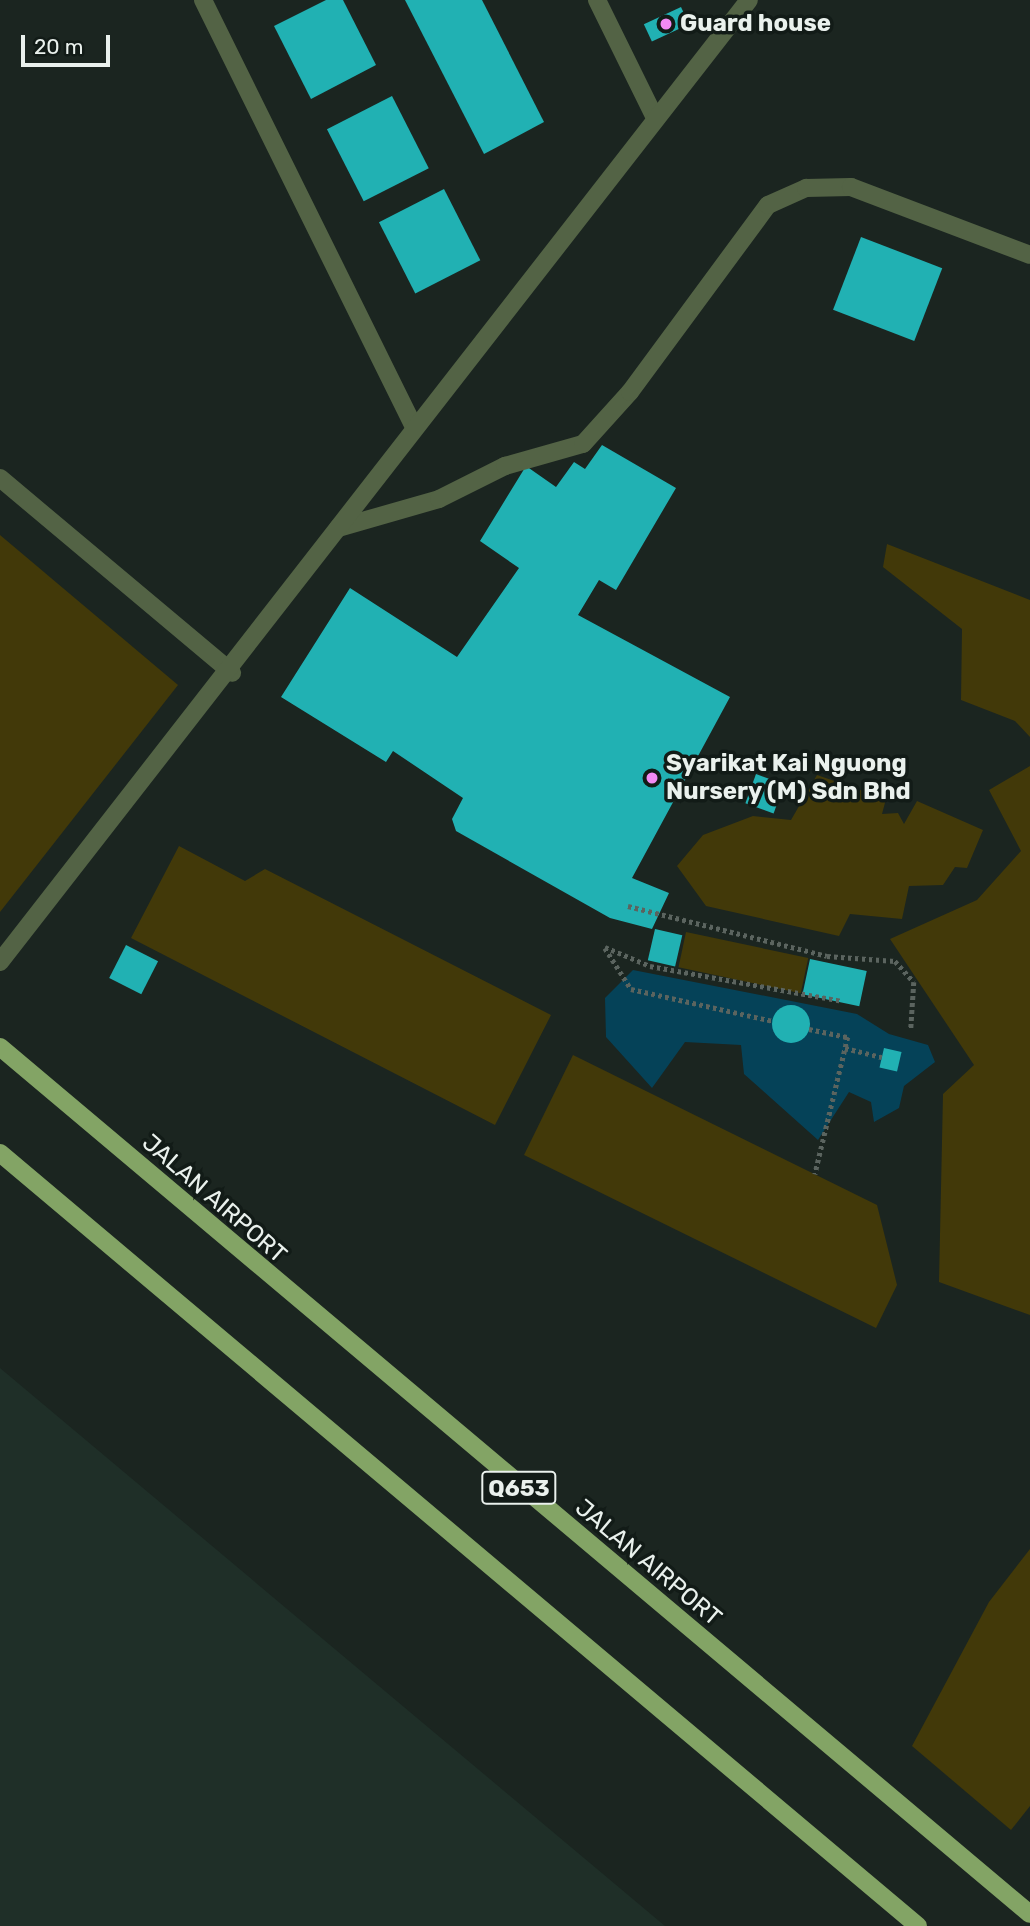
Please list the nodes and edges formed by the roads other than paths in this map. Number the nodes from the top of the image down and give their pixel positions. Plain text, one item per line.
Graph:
1 (203, 0) edge
2 (597, 0) edge
3 (750, 0) edge
4 (655, 118) junction
5 (1030, 255) edge
6 (413, 425) junction
7 (0, 478) edge
8 (338, 528) junction
9 (232, 673) junction
10 (0, 962) edge
11 (0, 1034) edge
12 (6, 1053) edge
13 (0, 1153) edge
14 (1030, 1914) edge
15 (918, 1926) edge

1 - 6 street
2 - 4 street
3 - 4 street
4 - 6 street
5 - 8 street
6 - 8 street
7 - 9 street
8 - 9 street
9 - 10 street
11 - 12 street
12 - 14 main road, JALAN AIRPORT / Q653
13 - 15 main road

